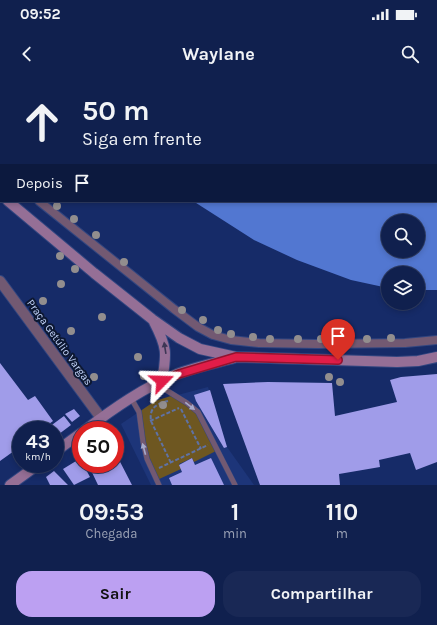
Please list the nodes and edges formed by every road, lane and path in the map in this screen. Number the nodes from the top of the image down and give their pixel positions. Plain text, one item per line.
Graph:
1 (9, 202) edge
2 (40, 202) edge
3 (0, 281) edge
4 (152, 319) junction
5 (437, 340) edge
6 (236, 357) junction
7 (437, 357) edge
8 (161, 381) junction
9 (131, 398) junction
10 (170, 401) dead end
11 (176, 403) dead end
12 (187, 404) junction
13 (180, 408) junction
14 (101, 418) junction
15 (97, 421) edge
16 (151, 421) junction
17 (140, 426) junction
18 (214, 442) junction
19 (201, 449) junction
20 (171, 463) junction
21 (153, 472) junction
22 (27, 473) edge
23 (10, 485) edge
24 (159, 485) edge
25 (235, 485) edge

1 - 4 main road
2 - 5 street
3 - 14 street, Praça Getúlio Vargas
4 - 6 main road
8 -> 4 main road
6 - 7 main road
6 - 8 main road
8 - 9 main road
8 - 12 lane
9 - 14 main road
9 - 17 lane
10 - 16 path
11 - 13 path
12 - 13 path
12 -> 18 lane
13 - 16 path
13 - 19 path
14 - 15 main road
16 - 17 path
16 - 20 path
21 -> 17 lane
18 - 19 path
18 - 25 lane
19 - 20 path
20 - 21 path
21 - 24 lane
22 - 23 main road

